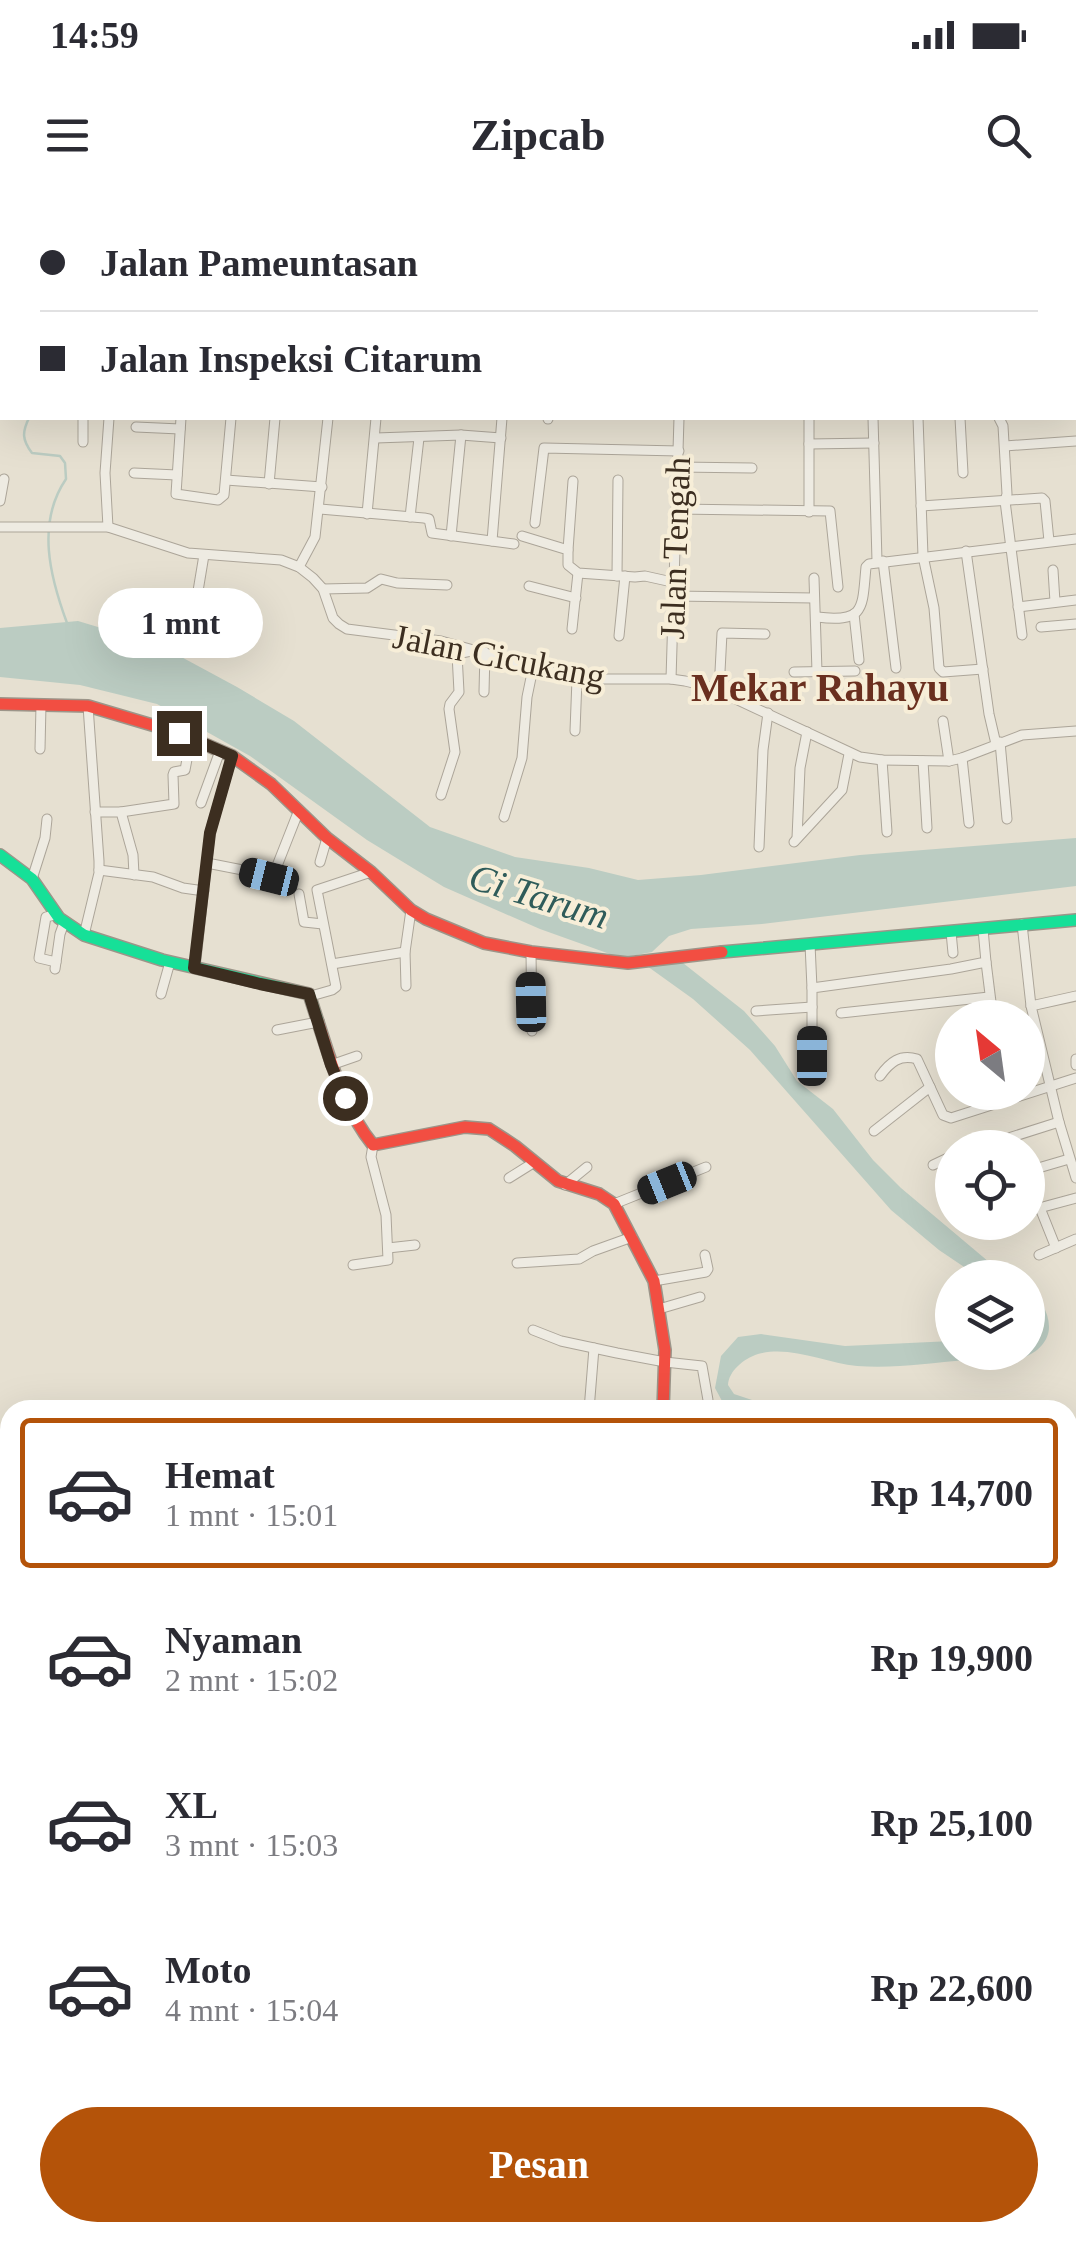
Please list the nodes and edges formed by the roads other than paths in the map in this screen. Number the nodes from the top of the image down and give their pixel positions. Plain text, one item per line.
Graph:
1 (83, 420) edge
2 (109, 420) edge
3 (181, 420) edge
4 (231, 420) edge
5 (275, 420) edge
6 (328, 420) edge
7 (376, 420) edge
8 (502, 420) edge
9 (679, 420) edge
10 (808, 420) edge
11 (874, 420) edge
12 (918, 420) edge
13 (960, 420) edge
14 (1000, 420) edge
15 (136, 426) dead end
16 (180, 430) junction
17 (461, 435) junction
18 (376, 438) junction
19 (420, 438) junction
20 (501, 438) junction
21 (1076, 441) edge
22 (83, 442) dead end
23 (874, 443) junction
24 (808, 444) junction
25 (1004, 446) junction
26 (679, 451) junction
27 (679, 467) junction
28 (752, 468) dead end
29 (963, 473) dead end
30 (134, 474) dead end
31 (178, 475) junction
32 (4, 479) dead end
33 (226, 480) junction
34 (618, 480) dead end
35 (573, 481) dead end
36 (269, 484) junction
37 (322, 487) junction
38 (0, 501) edge
39 (1005, 501) junction
40 (921, 506) junction
41 (320, 509) junction
42 (677, 509) junction
43 (809, 512) junction
44 (367, 514) junction
45 (410, 517) junction
46 (535, 524) dead end
47 (0, 526) edge
48 (108, 527) junction
49 (451, 536) junction
50 (1076, 539) edge
51 (492, 541) junction
52 (1049, 542) junction
53 (1011, 546) junction
54 (568, 550) junction
55 (966, 551) junction
56 (204, 555) junction
57 (924, 556) junction
58 (880, 561) junction
59 (299, 567) junction
60 (1053, 570) dead end
61 (578, 573) junction
62 (626, 576) junction
63 (814, 578) dead end
64 (672, 582) junction
65 (448, 585) dead end
66 (529, 586) dead end
67 (838, 588) dead end
68 (323, 589) junction
69 (672, 596) junction
70 (576, 598) junction
71 (814, 598) junction
72 (1076, 600) edge
73 (1055, 602) junction
74 (1018, 607) junction
75 (854, 614) junction
76 (817, 617) junction
77 (1076, 624) edge
78 (192, 627) dead end
79 (1041, 628) dead end
80 (572, 629) dead end
81 (765, 634) dead end
82 (1022, 634) dead end
83 (619, 636) dead end
84 (474, 649) junction
85 (485, 652) junction
86 (533, 668) junction
87 (896, 668) dead end
88 (983, 669) junction
89 (794, 672) dead end
90 (817, 672) junction
91 (671, 678) junction
92 (577, 679) junction
93 (719, 691) junction
94 (484, 692) dead end
95 (0, 704) edge
96 (41, 705) junction
97 (88, 706) junction
98 (768, 713) junction
99 (943, 721) dead end
100 (575, 731) dead end
101 (807, 732) junction
102 (1076, 732) edge
103 (190, 738) junction
104 (998, 743) junction
105 (40, 749) dead end
106 (226, 754) junction
107 (848, 754) junction
108 (962, 758) junction
109 (882, 760) junction
110 (949, 760) junction
111 (923, 761) junction
112 (440, 795) dead end
113 (201, 803) dead end
114 (299, 810) junction
115 (95, 812) junction
116 (122, 812) junction
117 (504, 818) dead end
118 (1006, 819) dead end
119 (47, 820) dead end
120 (969, 823) dead end
121 (927, 828) dead end
122 (887, 832) dead end
123 (327, 838) junction
124 (760, 847) dead end
125 (0, 855) edge
126 (320, 862) dead end
127 (207, 863) junction
128 (99, 870) junction
129 (371, 872) junction
130 (134, 875) junction
131 (32, 879) junction
132 (204, 891) junction
133 (299, 894) dead end
134 (411, 910) junction
135 (59, 918) junction
136 (1076, 920) edge
137 (323, 924) junction
138 (1022, 924) junction
139 (982, 930) junction
140 (951, 932) junction
141 (84, 935) junction
142 (810, 944) junction
143 (405, 952) junction
144 (531, 952) junction
145 (953, 953) dead end
146 (170, 962) junction
147 (986, 962) junction
148 (332, 964) junction
149 (194, 968) junction
150 (406, 986) dead end
151 (812, 988) junction
152 (910, 993) dead end
153 (161, 994) dead end
154 (311, 996) junction
155 (1076, 996) edge
156 (989, 997) junction
157 (990, 1000) edge
158 (1030, 1000) edge
159 (1045, 1003) edge
160 (911, 1006) junction
161 (812, 1007) junction
162 (756, 1010) dead end
163 (841, 1013) dead end
164 (318, 1022) junction
165 (277, 1030) dead end
166 (532, 1031) dead end
167 (356, 1056) dead end
168 (812, 1056) dead end
169 (331, 1065) junction
170 (1045, 1070) edge
171 (880, 1076) dead end
172 (1076, 1078) edge
173 (930, 1087) junction
174 (1050, 1087) junction
175 (1045, 1088) edge
176 (935, 1099) edge
177 (940, 1110) edge
178 (969, 1110) edge
179 (1058, 1122) junction
180 (874, 1130) dead end
181 (1033, 1130) edge
182 (373, 1145) junction
183 (1069, 1159) junction
184 (533, 1163) junction
185 (1045, 1166) edge
186 (587, 1167) dead end
187 (706, 1168) dead end
188 (508, 1178) dead end
189 (1076, 1178) edge
190 (565, 1185) junction
191 (1076, 1198) edge
192 (614, 1204) junction
193 (1045, 1207) edge
194 (1045, 1220) edge
195 (632, 1237) junction
196 (1076, 1239) edge
197 (415, 1245) dead end
198 (388, 1248) junction
199 (1056, 1248) junction
200 (704, 1255) dead end
201 (1038, 1256) dead end
202 (517, 1263) dead end
203 (354, 1265) dead end
204 (654, 1281) junction
205 (700, 1296) dead end
206 (659, 1309) junction
207 (533, 1330) dead end
208 (594, 1348) junction
209 (665, 1362) junction
210 (590, 1400) edge
211 (664, 1400) edge
212 (708, 1400) dead end

1 - 22 street
2 - 48 street
3 - 16 street
4 - 33 street
5 - 36 street
6 - 37 street
7 - 18 street
8 - 20 street
9 - 26 street, Jalan Tengah
10 - 24 street
11 - 23 street
12 - 40 street
13 - 29 street
14 - 25 street
15 - 16 street
16 - 31 street
17 - 19 street
17 - 20 street
17 - 49 street
18 - 19 street
18 - 44 street
19 - 45 street
20 - 51 street
21 - 25 street
23 - 24 street
23 - 58 street
24 - 43 street
25 - 39 street
26 - 27 street, Jalan Tengah
26 - 46 street
27 - 28 street
27 - 42 street, Jalan Tengah
30 - 31 street
31 - 33 street
32 - 38 street
33 - 36 street
34 - 62 street
35 - 54 street
36 - 37 street
37 - 41 street
39 - 40 street
39 - 52 street
39 - 53 street
40 - 57 street
41 - 44 street
41 - 59 street
42 - 43 street
42 - 64 street, Jalan Tengah
43 - 67 street
44 - 45 street
45 - 49 street
47 - 48 street
48 - 56 street
49 - 51 street
50 - 52 street
51 - 54 street
52 - 53 street
53 - 55 street
53 - 74 street
54 - 61 street
55 - 57 street
55 - 88 street
56 - 59 street
56 - 78 street
57 - 58 street
57 - 88 street
58 - 75 street
58 - 87 street
59 - 68 street, Jalan Cicukang
60 - 73 street
61 - 62 street
61 - 70 street
62 - 64 street
62 - 83 street
63 - 71 street
64 - 69 street, Jalan Tengah
65 - 68 street
66 - 70 street
68 - 84 street, Jalan Cicukang
69 - 71 street
69 - 91 street, Jalan Tengah
70 - 80 street
71 - 76 street
72 - 73 street
73 - 74 street
74 - 82 street
75 - 76 street
75 - 90 street
76 - 90 street
77 - 79 street
81 - 93 street
84 - 85 street, Jalan Cicukang
84 - 112 street
85 - 86 street, Jalan Cicukang
85 - 94 street
86 - 92 street, Jalan Cicukang
86 - 117 street
88 - 104 street
89 - 90 street
91 - 92 street, Jalan Cicukang
91 - 93 street, Jalan Cicukang
92 - 100 street
93 - 98 street, Jalan Cicukang
95 - 96 street
96 - 97 street
96 - 105 street
97 - 103 street
97 - 115 street
98 - 101 street, Jalan Cicukang
98 - 124 street
99 - 110 street
101 - 107 street, Jalan Cicukang
101 - 107 street
102 - 104 street, Jalan Cicukang
103 - 106 street
103 - 116 street
104 - 108 street, Jalan Cicukang
104 - 118 street
106 - 113 street
106 - 114 street
106 - 127 street
107 - 109 street, Jalan Cicukang
108 - 110 street, Jalan Cicukang
108 - 120 street
109 - 111 street, Jalan Cicukang
109 - 122 street
110 - 111 street, Jalan Cicukang
111 - 121 street
114 - 123 street
114 - 127 street
115 - 116 street
115 - 128 street
116 - 130 street
119 - 131 street
123 - 126 street
123 - 129 street
125 - 131 street
127 - 132 street
128 - 130 street
128 - 141 street
129 - 134 street
129 - 137 street
130 - 132 street
131 - 135 street
132 - 149 street
133 - 137 street
134 - 143 street
134 - 144 street
135 - 135 street
135 - 141 street
136 - 138 street
137 - 148 street
138 - 139 street
138 - 158 street
139 - 140 street
139 - 147 street
140 - 142 street
140 - 145 street
141 - 146 street
142 - 144 street
142 - 151 street
143 - 148 street
143 - 150 street
144 - 166 street
146 - 149 street
146 - 153 street
147 - 151 street
147 - 156 street
148 - 154 street
149 - 154 street
151 - 161 street
152 - 160 street
154 - 164 street
155 - 159 street
156 - 157 street
156 - 160 street
160 - 163 street
161 - 162 street
161 - 168 street
164 - 165 street
164 - 169 street
167 - 169 street
169 - 182 street
170 - 174 street
171 - 173 street
172 - 174 street
173 - 176 street
173 - 180 street
174 - 175 street
174 - 179 street
177 - 178 street
179 - 181 street
179 - 183 street
182 - 184 street
182 - 198 street
183 - 185 street
183 - 189 street
184 - 188 street
184 - 190 street
186 - 190 street
187 - 192 street
190 - 192 street
191 - 193 street
192 - 195 street
194 - 199 street
195 - 202 street
195 - 204 street
196 - 199 street
197 - 198 street
198 - 203 street
199 - 201 street
200 - 204 street
204 - 206 street
205 - 206 street
206 - 209 street
207 - 208 street
208 - 209 street
208 - 210 street
209 - 211 street
209 - 212 street

